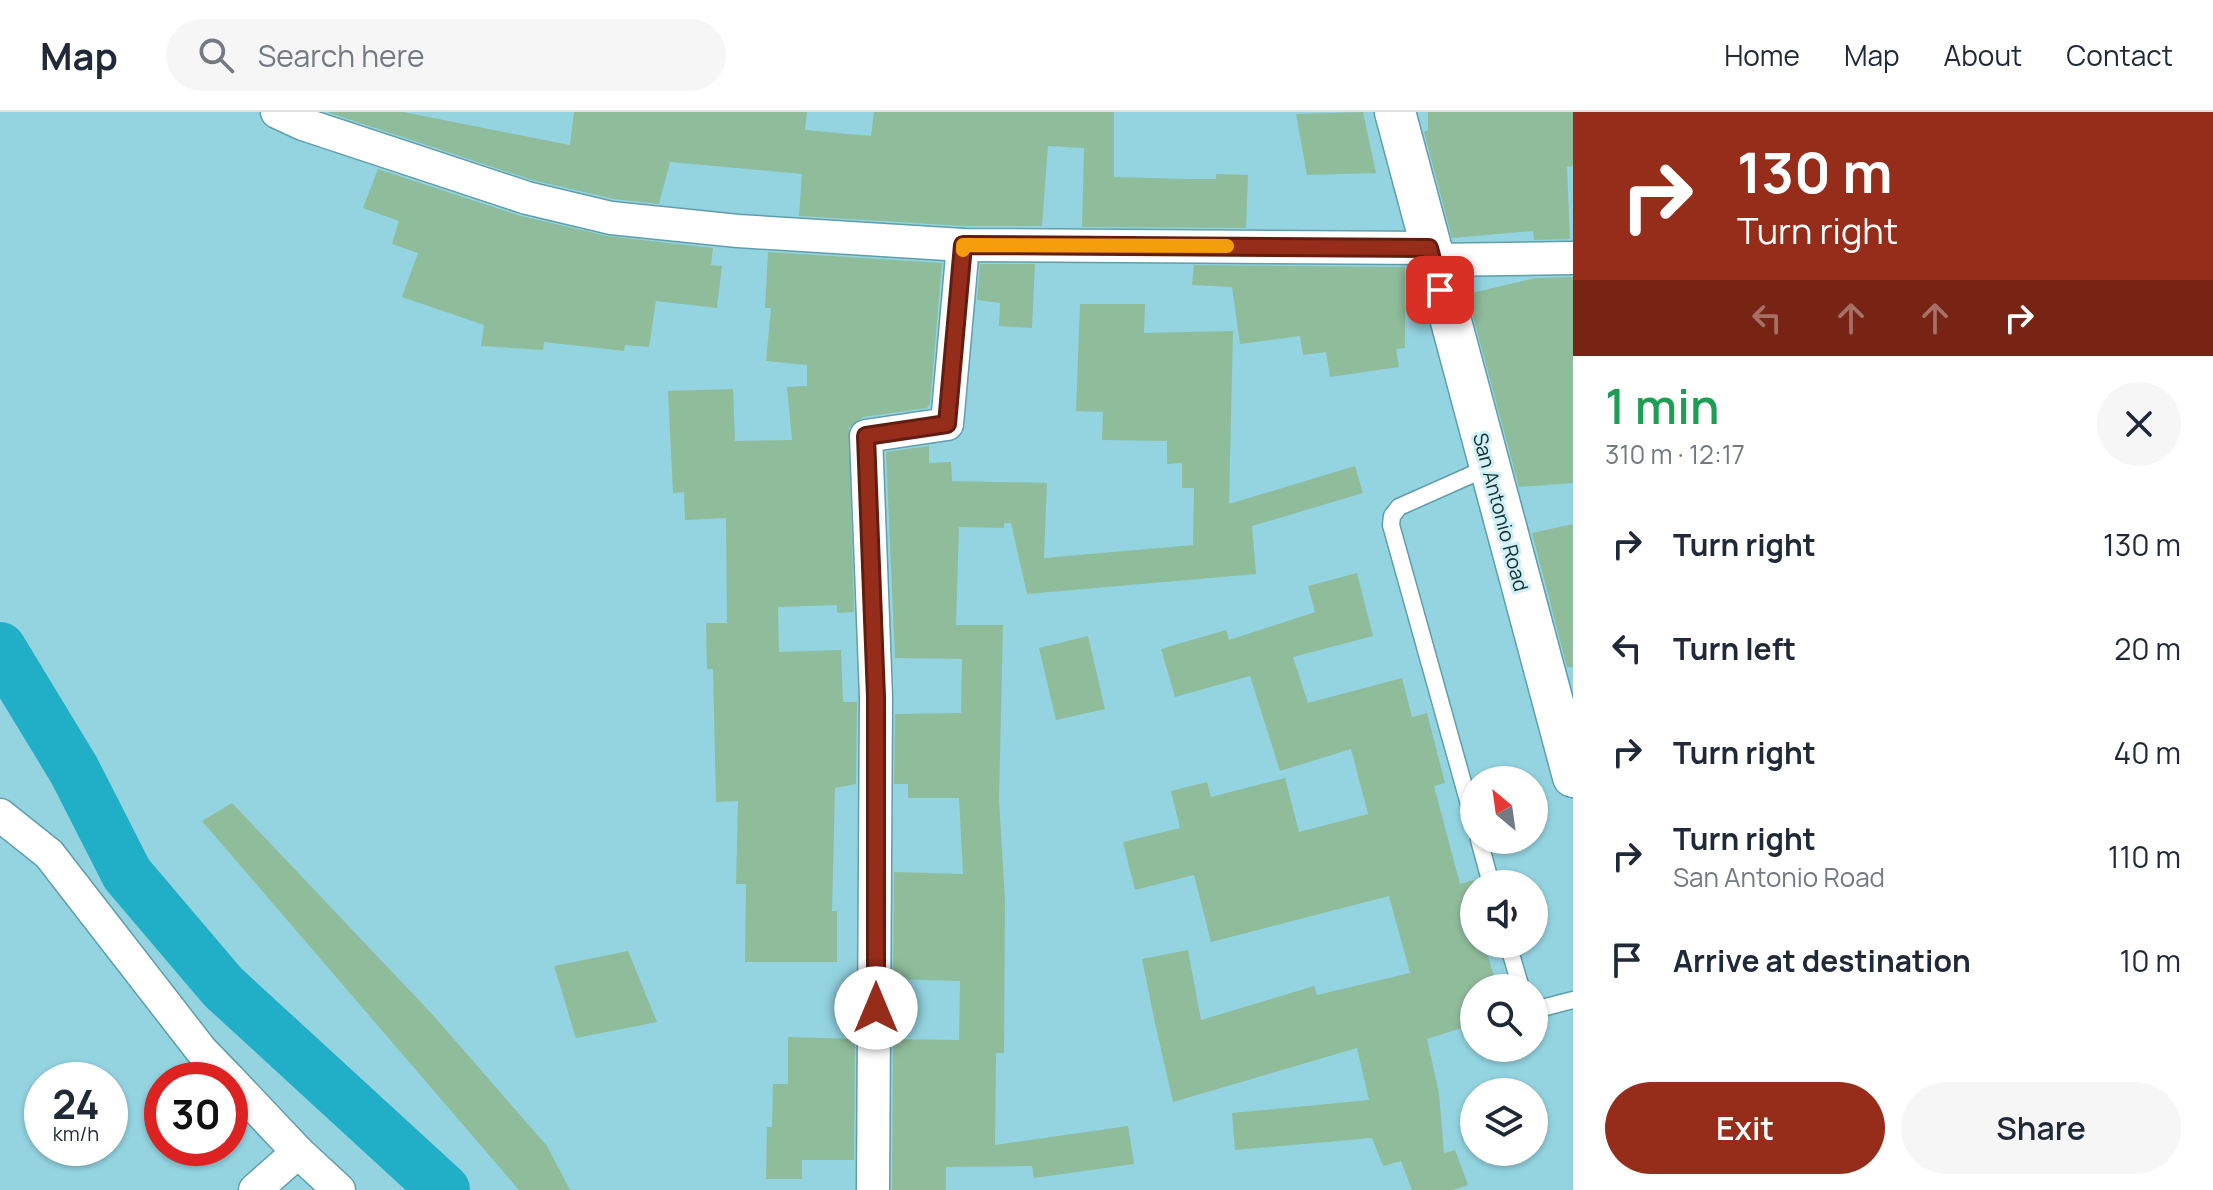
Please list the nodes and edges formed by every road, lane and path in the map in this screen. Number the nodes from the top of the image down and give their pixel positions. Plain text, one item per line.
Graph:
1 (277, 112) edge
2 (1395, 112) edge
3 (963, 245) junction
4 (1430, 254) junction
5 (1573, 258) edge
6 (1489, 467) junction
7 (1460, 772) edge
8 (1573, 777) edge
9 (0, 815) edge
10 (1573, 1000) edge
11 (1548, 1006) edge
12 (213, 1062) edge
13 (248, 1099) edge
14 (298, 1152) junction
15 (255, 1190) edge
16 (339, 1190) edge
17 (873, 1190) edge

1 - 3 street
2 - 4 street, San Antonio Road
3 - 4 street
3 - 17 street
4 - 5 street
4 - 6 street, San Antonio Road
6 - 7 lane
6 - 8 street, San Antonio Road
9 - 12 street
10 - 11 lane
13 - 14 street
14 - 15 street
14 - 16 street

